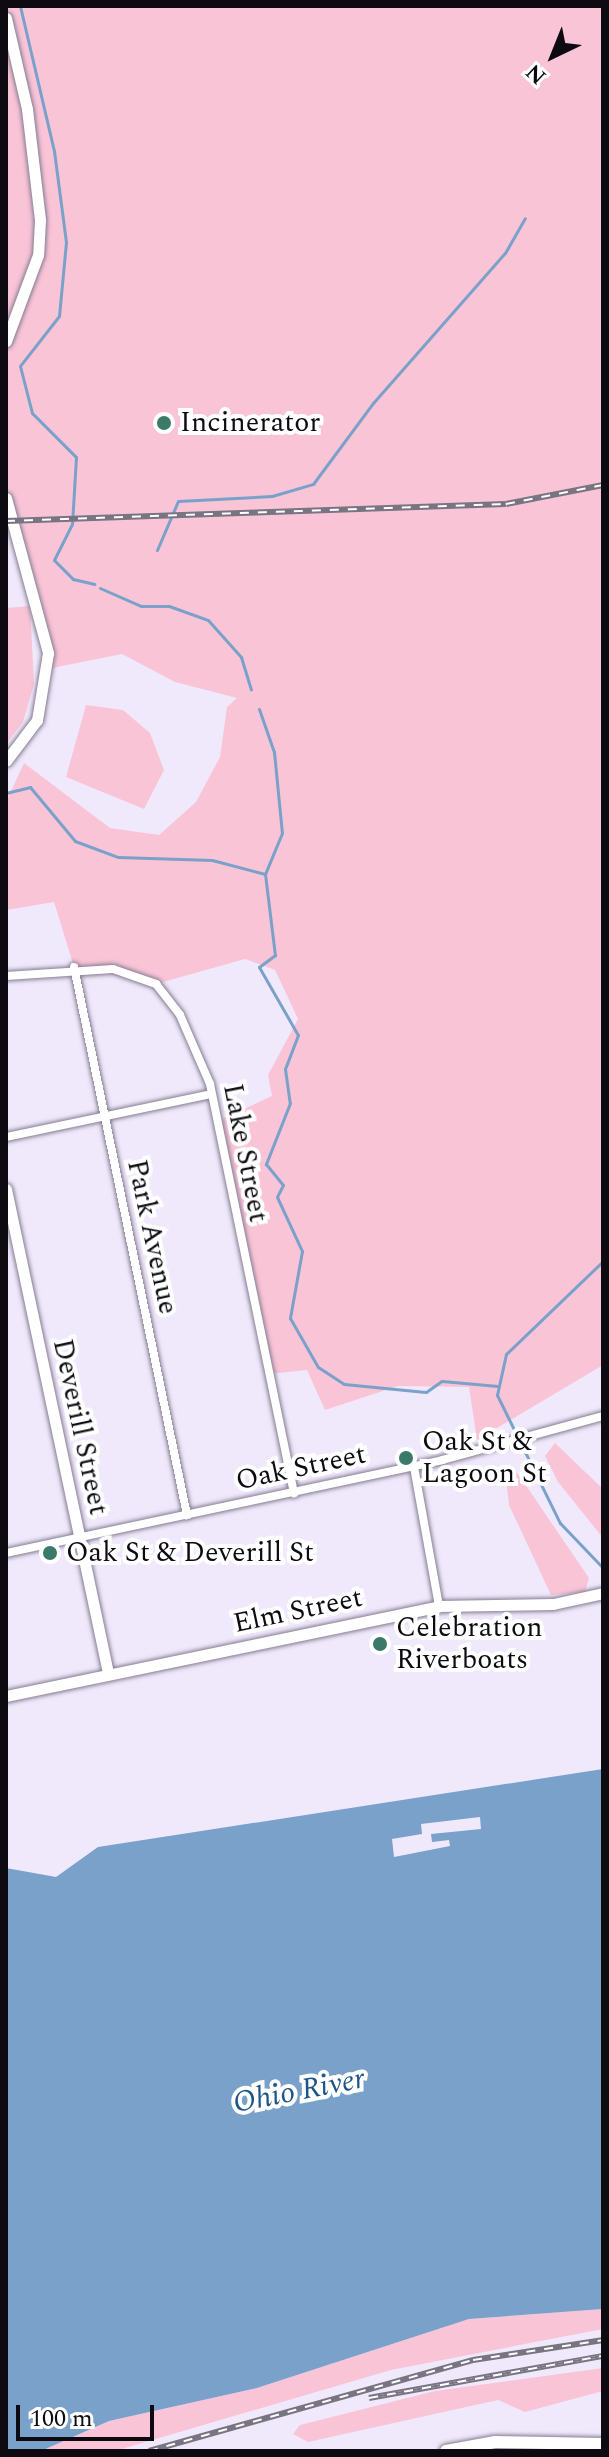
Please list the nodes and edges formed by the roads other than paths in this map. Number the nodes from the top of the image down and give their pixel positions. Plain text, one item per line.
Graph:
1 (6, 18) edge
2 (6, 341) edge
3 (7, 502) edge
4 (6, 761) edge
5 (74, 967) junction
6 (6, 976) edge
7 (211, 1094) junction
8 (105, 1116) junction
9 (6, 1137) edge
10 (6, 1189) edge
11 (603, 1416) edge
12 (414, 1467) junction
13 (294, 1493) junction
14 (187, 1515) junction
15 (78, 1538) junction
16 (6, 1553) edge
17 (603, 1593) edge
18 (439, 1606) junction
19 (108, 1674) junction
20 (6, 1696) edge
21 (603, 2444) edge
22 (446, 2451) edge

1 - 2 main road
3 - 4 main road
5 - 6 street, Lake Street
5 - 7 street, Lake Street
5 - 8 street, Park Avenue
7 - 8 street
7 - 13 street, Lake Street
8 - 9 street
8 - 14 street, Park Avenue
10 - 15 main road, Deverill Street
11 - 12 street, Oak Street
12 - 13 street, Oak Street
12 - 18 street
13 - 14 street, Oak Street
14 - 15 street, Oak Street
15 - 16 street, Oak Street
15 - 19 main road, Deverill Street
17 - 18 main road, Elm Street
18 - 19 main road, Elm Street
19 - 20 main road, Elm Street
21 - 22 main road

